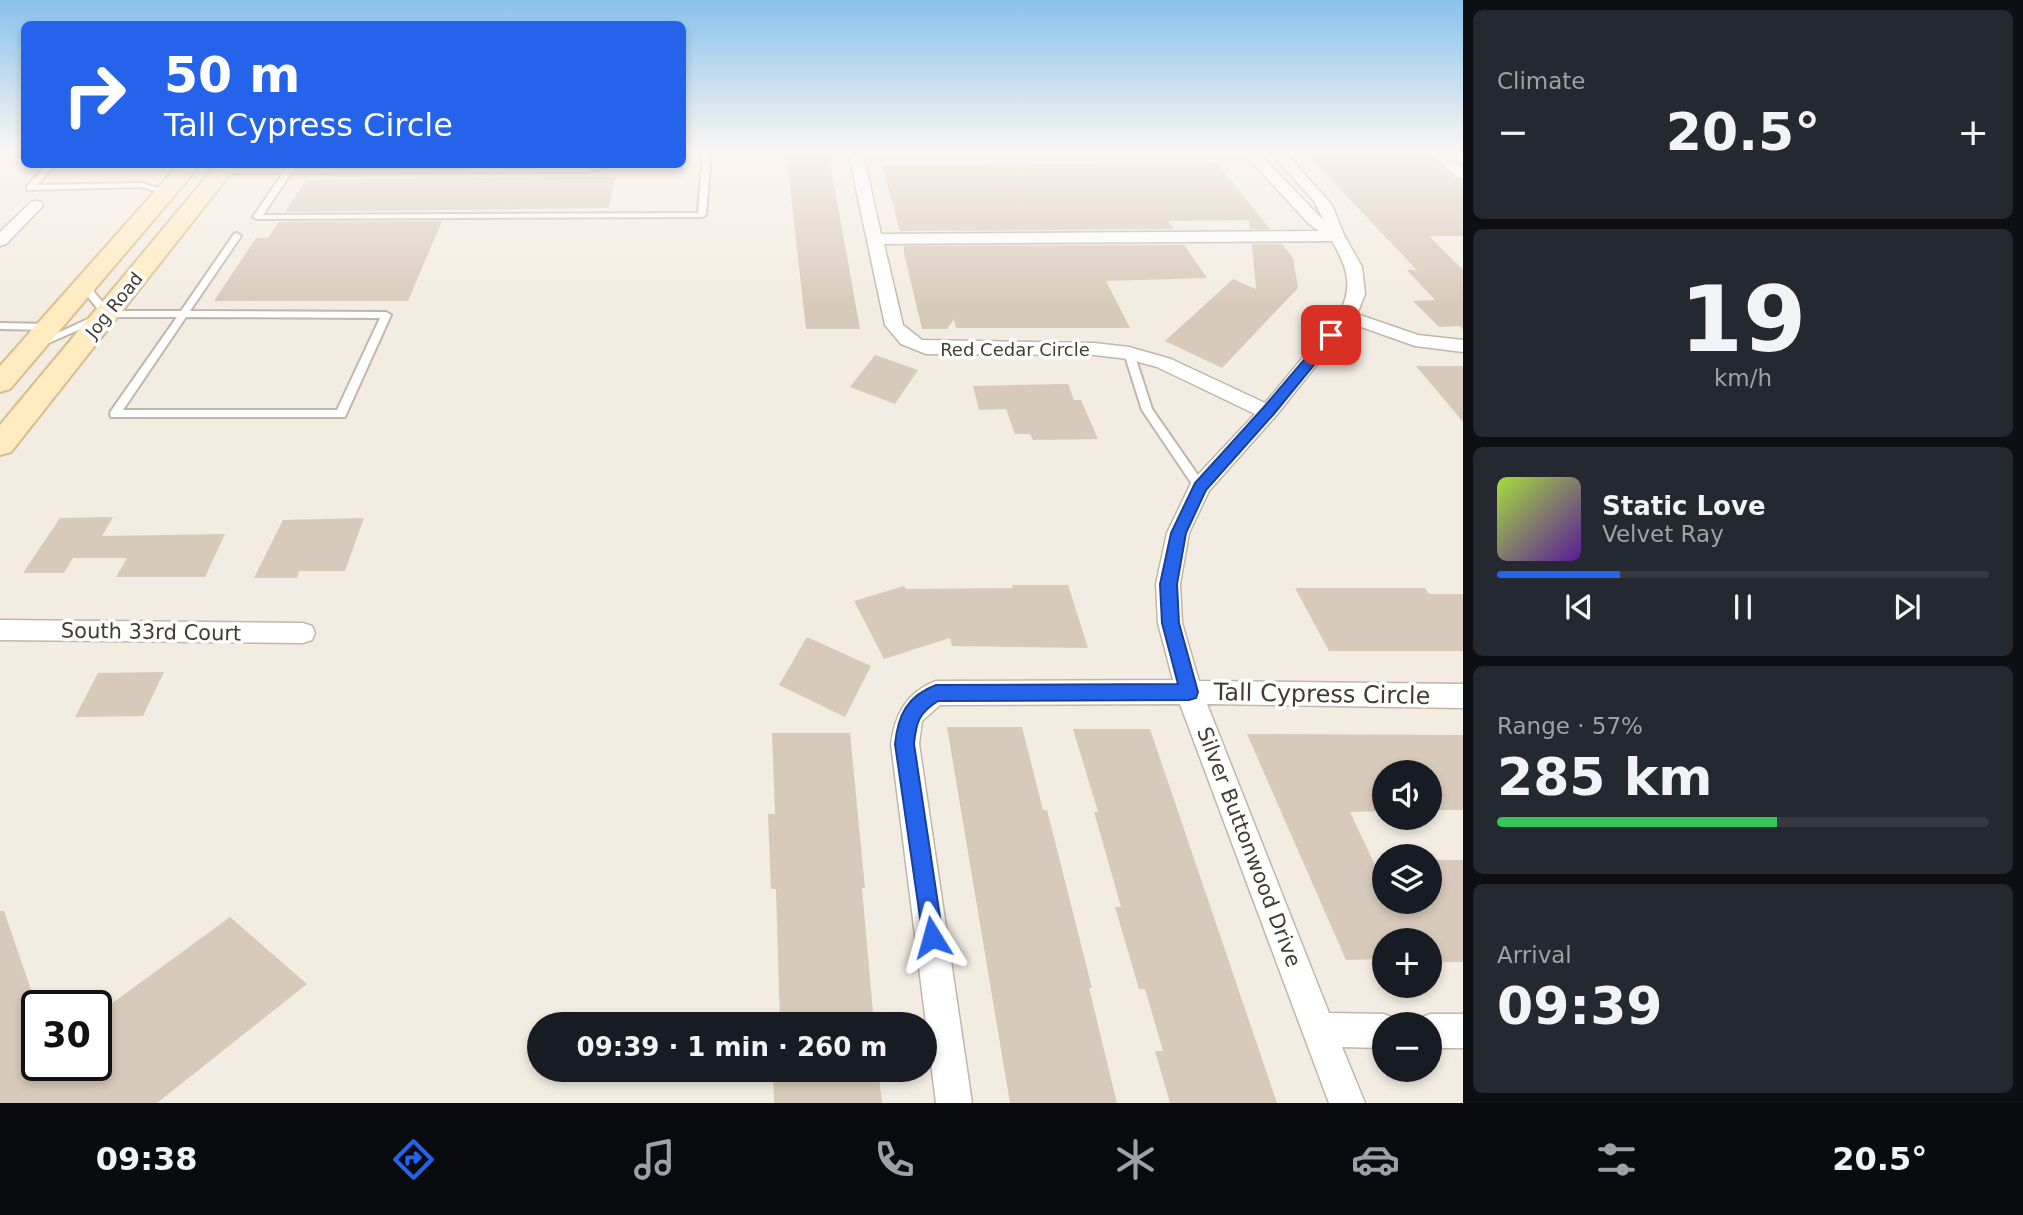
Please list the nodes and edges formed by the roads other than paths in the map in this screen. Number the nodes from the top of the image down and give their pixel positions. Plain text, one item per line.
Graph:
1 (158, 202) edge
2 (198, 202) edge
3 (267, 202) edge
4 (703, 202) edge
5 (866, 202) edge
6 (1297, 202) edge
7 (1321, 202) edge
8 (36, 205) dead end
9 (237, 236) dead end
10 (1336, 236) junction
11 (874, 239) junction
12 (0, 241) edge
13 (89, 281) junction
14 (107, 314) junction
15 (186, 314) junction
16 (1347, 316) junction
17 (0, 326) edge
18 (49, 327) junction
19 (1463, 346) edge
20 (29, 350) junction
21 (1129, 352) junction
22 (0, 383) edge
23 (1268, 412) junction
24 (0, 445) edge
25 (1200, 487) junction
26 (0, 630) edge
27 (303, 634) dead end
28 (1189, 692) junction
29 (1463, 696) edge
30 (1319, 1030) junction
31 (1372, 1031) edge
32 (1442, 1031) edge
33 (1463, 1031) edge
34 (954, 1103) edge
35 (1348, 1103) edge

1 - 13 main road, Jog Road
2 - 14 main road, Jog Road
3 - 4 lane
5 - 11 street, Red Cedar Circle
6 - 10 street, Silver Buttonwood Drive
7 - 10 street, Silver Buttonwood Drive
8 - 12 street
9 - 15 lane
10 - 11 street
10 - 16 street, Silver Buttonwood Drive
11 - 21 street, Red Cedar Circle
13 - 14 lane
13 - 18 main road, Jog Road
14 - 15 lane
14 - 20 lane
14 - 24 main road, Jog Road
15 - 15 lane
16 - 19 street
16 - 23 street, Silver Buttonwood Drive
17 - 18 lane
18 - 20 main road, Jog Road
20 - 22 main road, Jog Road
21 - 23 street, Red Cedar Circle
21 - 25 lane
23 - 25 street, Silver Buttonwood Drive
25 - 28 street, Silver Buttonwood Drive
26 - 27 street, South 33rd Court
28 - 29 street, Tall Cypress Circle
28 - 30 street, Silver Buttonwood Drive
28 - 34 street, Tall Cypress Circle
30 - 31 street
30 - 35 street, Silver Buttonwood Drive
32 - 33 street

